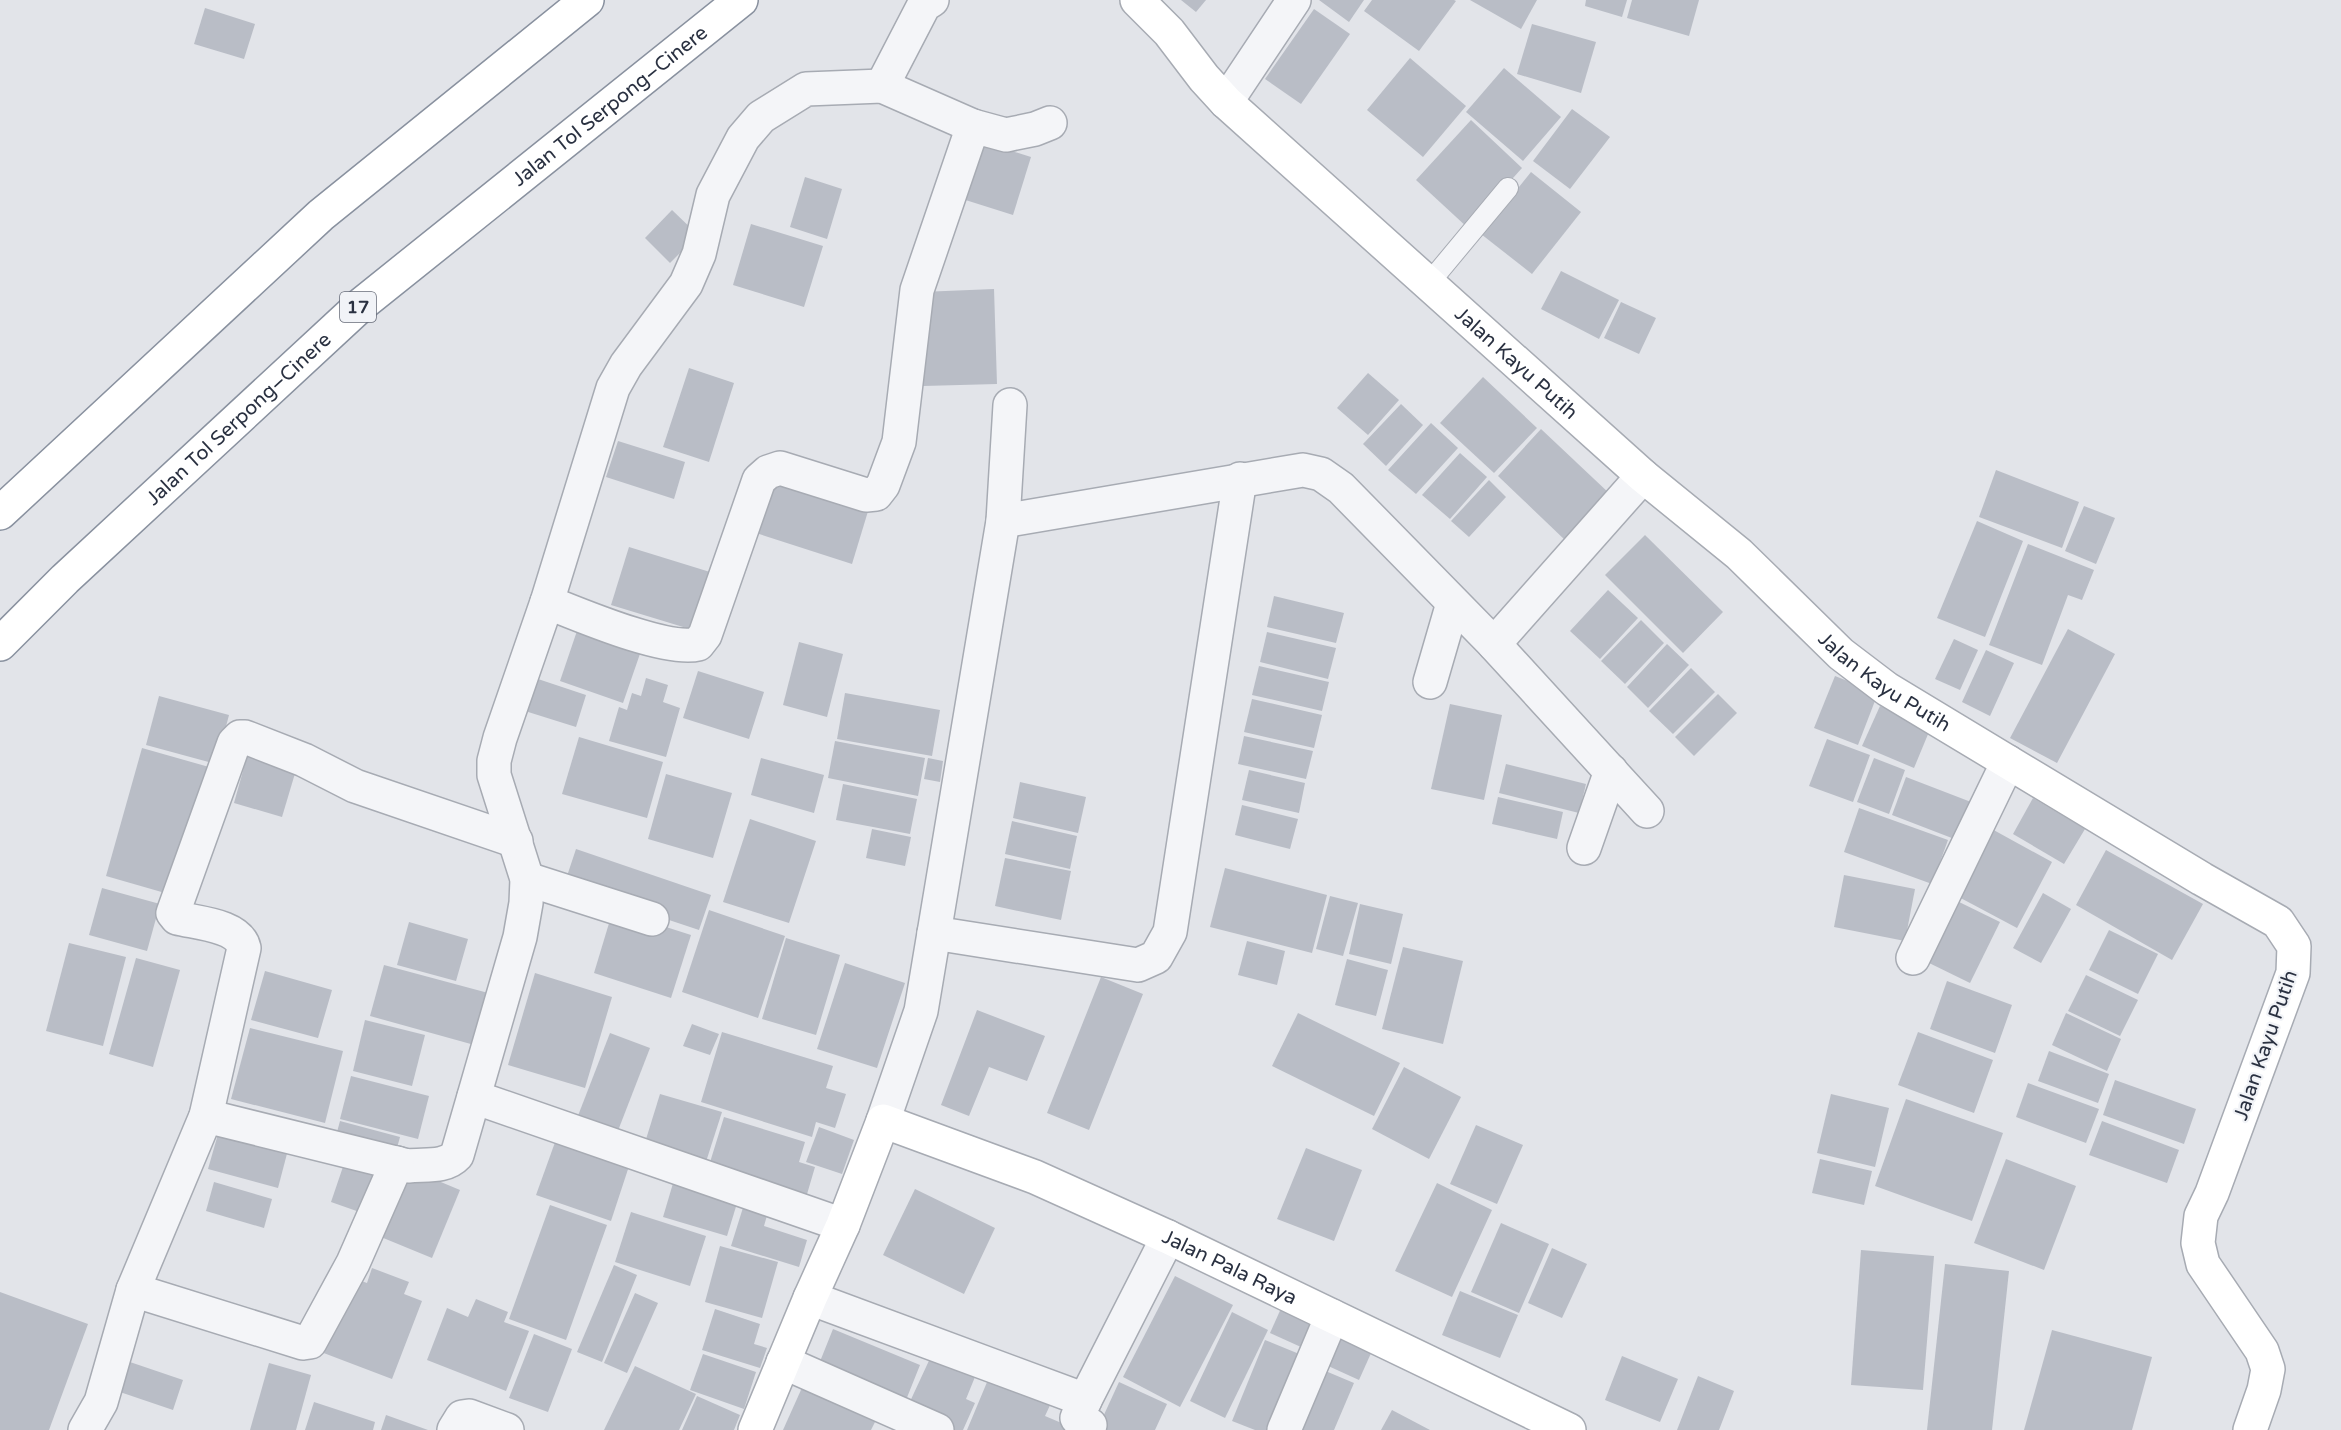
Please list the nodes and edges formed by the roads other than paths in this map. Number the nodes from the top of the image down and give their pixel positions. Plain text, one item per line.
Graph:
1 (587, 0) edge
2 (741, 0) edge
3 (932, 0) edge
4 (1137, 0) edge
5 (1294, 0) edge
6 (882, 86) junction
7 (1226, 102) junction
8 (1050, 123) dead end
9 (974, 126) junction
10 (1508, 188) dead end
11 (1429, 283) junction
12 (1010, 405) dead end
13 (1643, 476) junction
14 (1240, 479) junction
15 (0, 513) edge
16 (1003, 521) junction
17 (547, 602) junction
18 (1453, 603) junction
19 (0, 644) edge
20 (1494, 644) junction
21 (1431, 682) dead end
22 (2008, 762) junction
23 (1611, 771) junction
24 (1647, 811) dead end
25 (516, 841) junction
26 (1584, 848) dead end
27 (527, 879) junction
28 (652, 919) dead end
29 (934, 933) junction
30 (1912, 958) dead end
31 (474, 1097) junction
32 (206, 1116) junction
33 (883, 1121) junction
34 (397, 1163) junction
35 (843, 1225) junction
36 (1168, 1237) junction
37 (133, 1290) junction
38 (810, 1298) junction
39 (1332, 1316) junction
40 (783, 1362) junction
41 (1086, 1415) edge
42 (85, 1430) edge
43 (454, 1430) edge
44 (507, 1430) edge
45 (755, 1430) edge
46 (937, 1430) edge
47 (1284, 1430) edge
48 (1569, 1430) edge
49 (2250, 1430) edge

1 - 15 main road
2 - 19 main road, Jalan Tol Serpong–Cinere / 17
3 - 6 street
4 - 7 main road, Jalan Kayu Putih
5 - 7 street
6 - 9 street
6 - 17 street
7 - 11 main road, Jalan Kayu Putih
8 - 9 street
9 - 17 street
10 - 11 lane
11 - 13 main road, Jalan Kayu Putih
12 - 16 street
13 - 20 street
13 - 22 main road, Jalan Kayu Putih
14 - 16 street
14 - 18 street
14 - 29 street
16 - 29 street
17 - 25 street
18 - 20 street
18 - 21 street
20 - 23 street
22 - 30 street
22 - 49 main road, Jalan Kayu Putih
23 - 24 street
23 - 26 street
25 - 27 street
25 - 32 street
27 - 28 street
27 - 31 street
29 - 33 street
31 - 34 street
31 - 35 street
32 - 34 street
32 - 37 street
33 - 35 main road
33 - 36 main road, Jalan Pala Raya
34 - 37 street
35 - 38 main road
36 - 39 main road, Jalan Pala Raya
36 - 41 street
37 - 42 street
38 - 40 main road
38 - 41 street
39 - 47 street
39 - 48 main road, Jalan Pala Raya
40 - 45 main road
40 - 46 street
43 - 44 street

